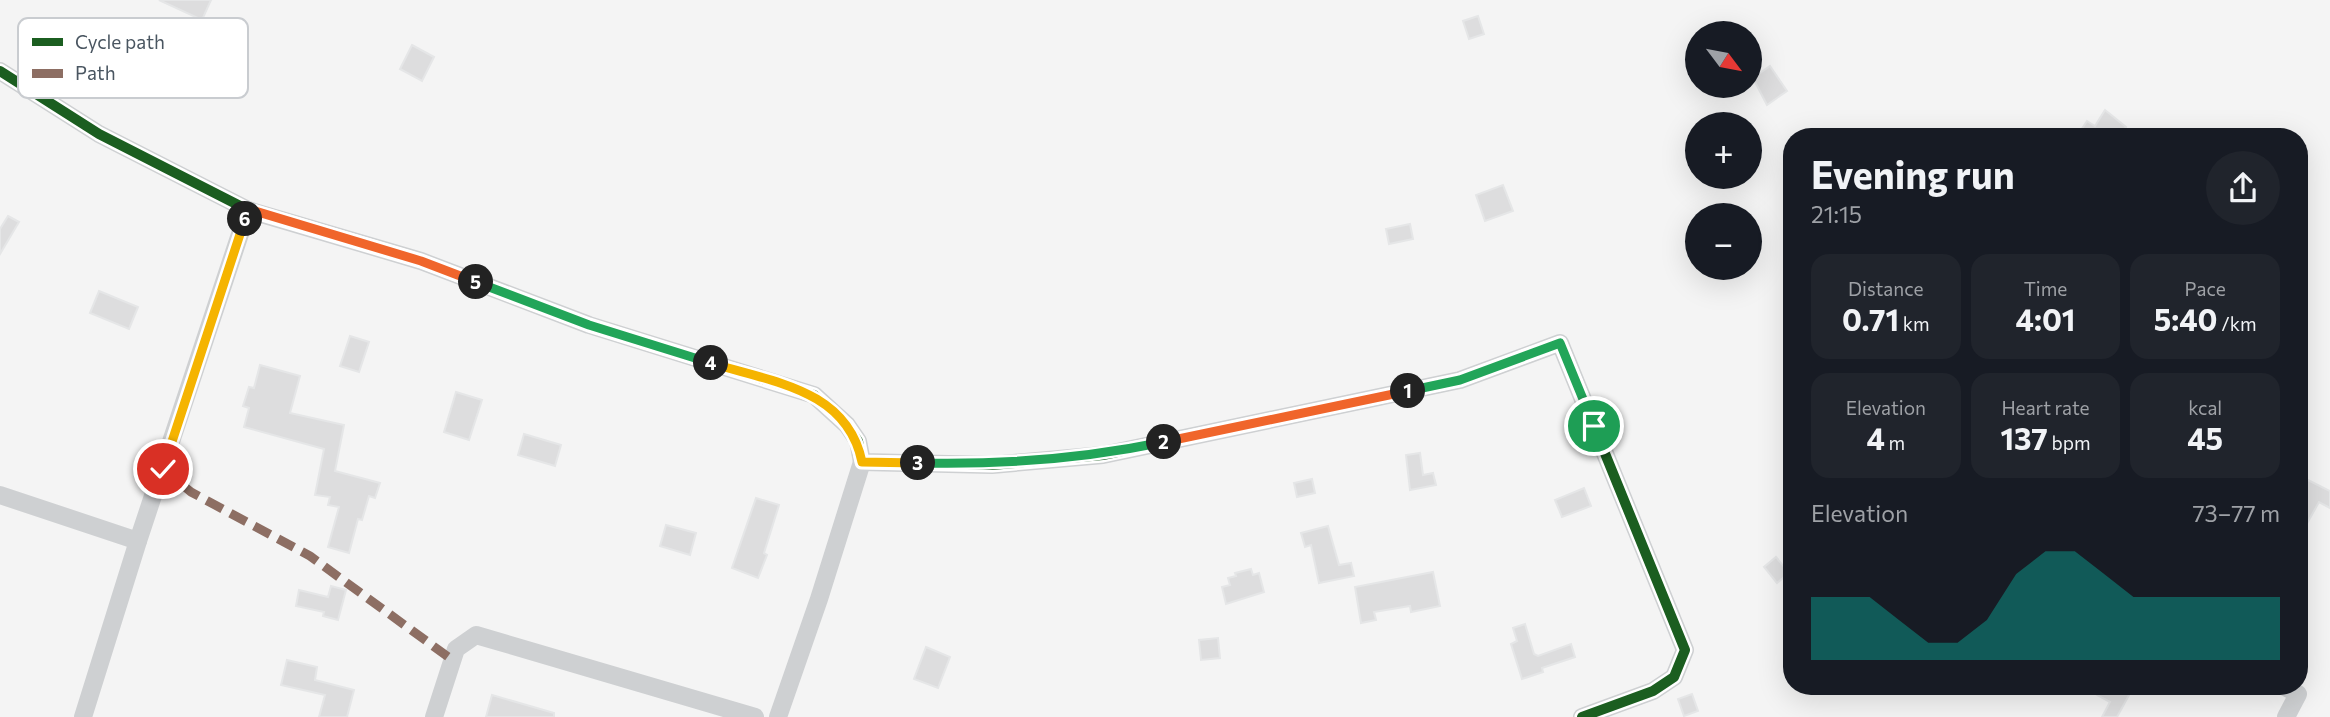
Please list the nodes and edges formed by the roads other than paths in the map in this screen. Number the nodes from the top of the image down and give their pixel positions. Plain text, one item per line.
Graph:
1 (0, 71) edge
2 (18, 82) edge
3 (42, 98) edge
4 (248, 209) junction
5 (862, 462) junction
6 (0, 495) edge
7 (138, 541) junction
8 (2297, 695) edge
9 (83, 717) edge
10 (434, 717) edge
11 (755, 717) edge
12 (778, 717) edge
13 (1583, 717) edge
14 (2286, 717) edge

1 - 2 street
3 - 4 street
4 - 5 street
4 - 7 street
5 - 12 street
5 - 13 street
6 - 7 street
7 - 9 street
8 - 14 street
10 - 11 street

